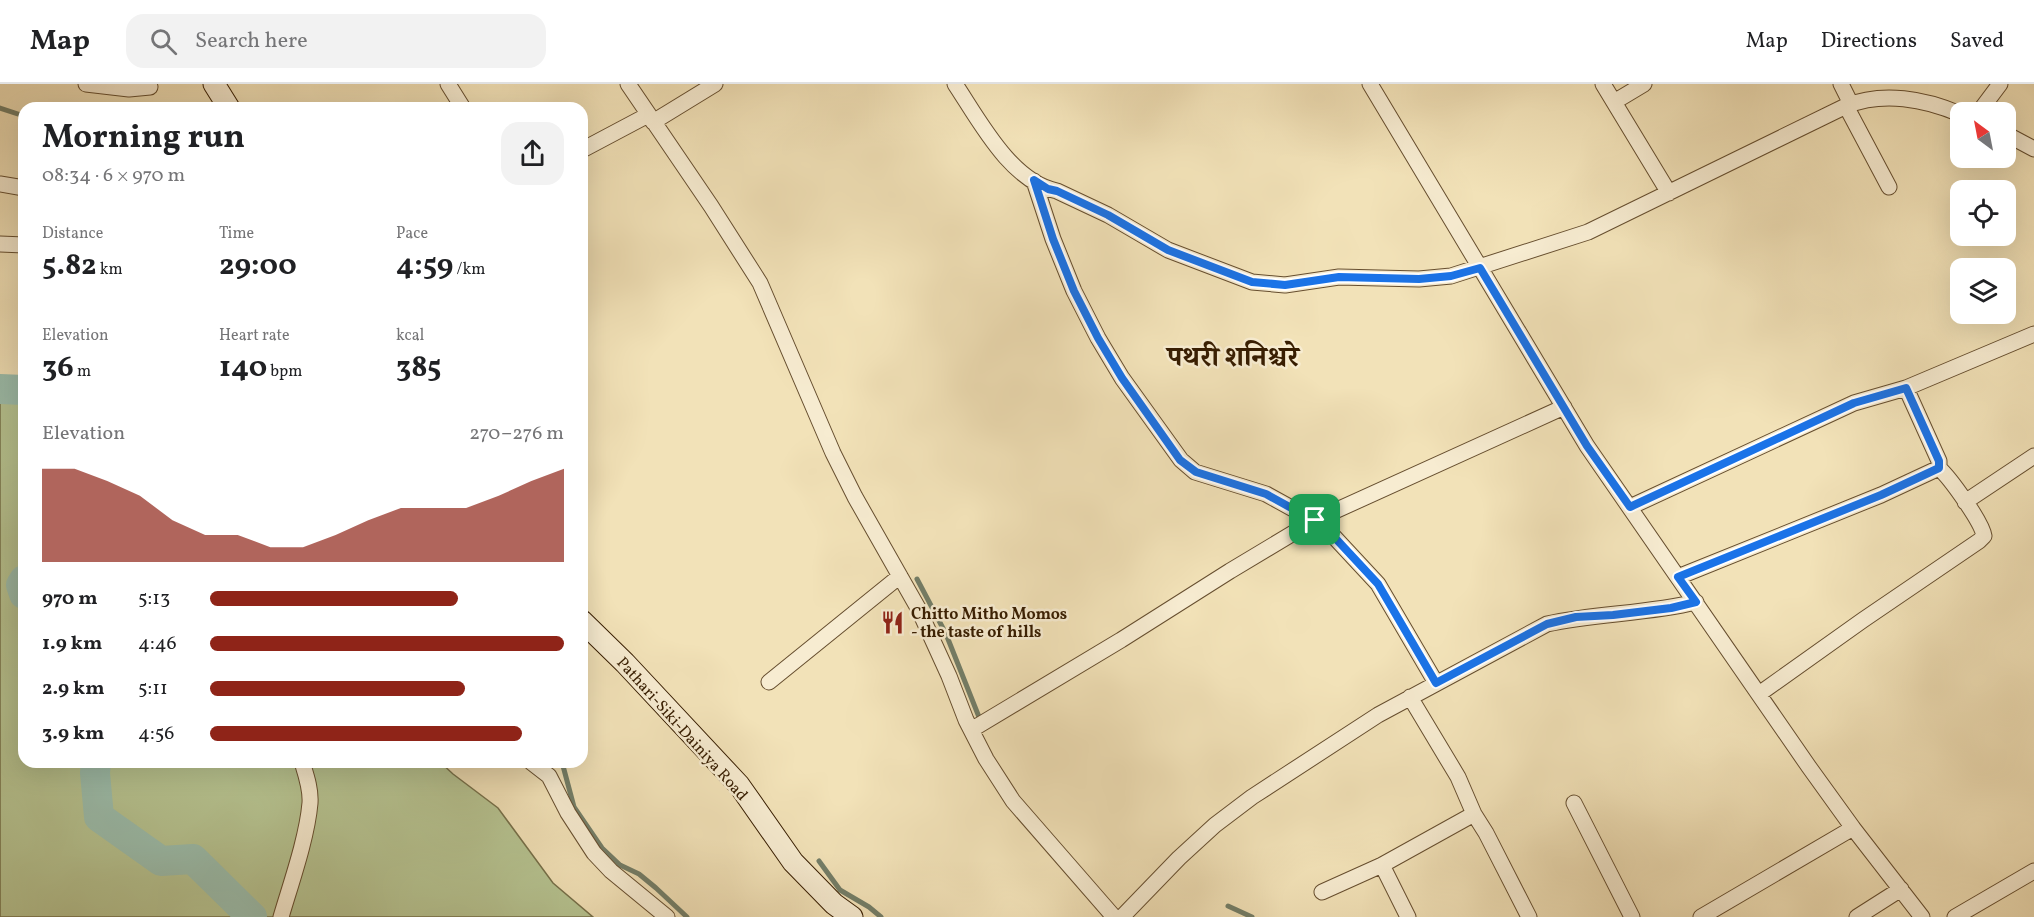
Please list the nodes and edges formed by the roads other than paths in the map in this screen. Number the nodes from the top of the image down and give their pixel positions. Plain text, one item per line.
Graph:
1 (86, 84) edge
2 (214, 84) edge
3 (448, 84) edge
4 (628, 84) edge
5 (715, 84) edge
6 (955, 84) edge
7 (1370, 84) edge
8 (1604, 84) edge
9 (1644, 84) edge
10 (1841, 84) edge
11 (2001, 84) edge
12 (150, 87) dead end
13 (225, 102) edge
14 (459, 102) edge
15 (1614, 102) junction
16 (1986, 102) edge
17 (1849, 105) junction
18 (1950, 111) edge
19 (651, 118) junction
20 (2016, 139) edge
21 (588, 147) edge
22 (2034, 148) edge
23 (1034, 180) junction
24 (0, 184) edge
25 (18, 187) edge
26 (1888, 187) dead end
27 (1669, 192) junction
28 (0, 244) edge
29 (18, 245) edge
30 (1480, 268) junction
31 (2034, 334) edge
32 (1906, 388) junction
33 (1564, 407) junction
34 (2034, 456) edge
35 (1939, 468) junction
36 (1965, 502) junction
37 (1630, 507) junction
38 (1315, 520) junction
39 (900, 576) junction
40 (1678, 577) junction
41 (1696, 602) junction
42 (588, 627) edge
43 (769, 682) dead end
44 (1436, 683) junction
45 (1759, 694) junction
46 (1410, 697) junction
47 (971, 730) junction
48 (304, 768) edge
49 (539, 768) edge
50 (1574, 803) dead end
51 (1474, 814) junction
52 (1853, 828) junction
53 (1382, 865) junction
54 (2034, 871) edge
55 (1901, 889) junction
56 (1322, 892) dead end
57 (836, 910) edge
58 (281, 917) edge
59 (667, 917) edge
60 (852, 917) edge
61 (1114, 917) edge
62 (1122, 917) edge
63 (1408, 917) edge
64 (1529, 917) edge
65 (1632, 917) edge
66 (1701, 917) edge
67 (1857, 917) edge
68 (1922, 917) edge
69 (1955, 917) edge

1 - 12 street
2 - 13 main road
3 - 14 street
4 - 19 street
5 - 19 street
6 - 23 street
7 - 30 street
8 - 15 street
9 - 15 street
10 - 17 street
11 - 16 street
15 - 27 street
17 - 18 street
17 - 26 street
17 - 27 street
19 - 21 street
19 - 39 street
20 - 22 street
23 - 30 street
23 - 38 street
24 - 25 street
27 - 30 street
28 - 29 street
30 - 33 street
31 - 32 street
32 - 35 street
32 - 37 street
33 - 37 street
33 - 38 street
34 - 36 street
35 - 36 street
35 - 40 street
36 - 45 street
37 - 40 street
38 - 44 street
38 - 47 street
39 - 43 street
39 - 47 street
40 - 41 street
41 - 44 street
41 - 45 street
42 - 57 main road, Pathari-Siki-Dainiya Road
44 - 46 street
45 - 52 street
46 - 51 street
46 - 62 street
47 - 61 street
48 - 58 street
49 - 59 street
50 - 65 street
51 - 53 street
51 - 64 street
52 - 55 street
52 - 66 street
53 - 56 street
53 - 63 street
54 - 69 street
55 - 67 street
55 - 68 street
57 - 60 main road, Pathari-Siki-Dainiya Road

